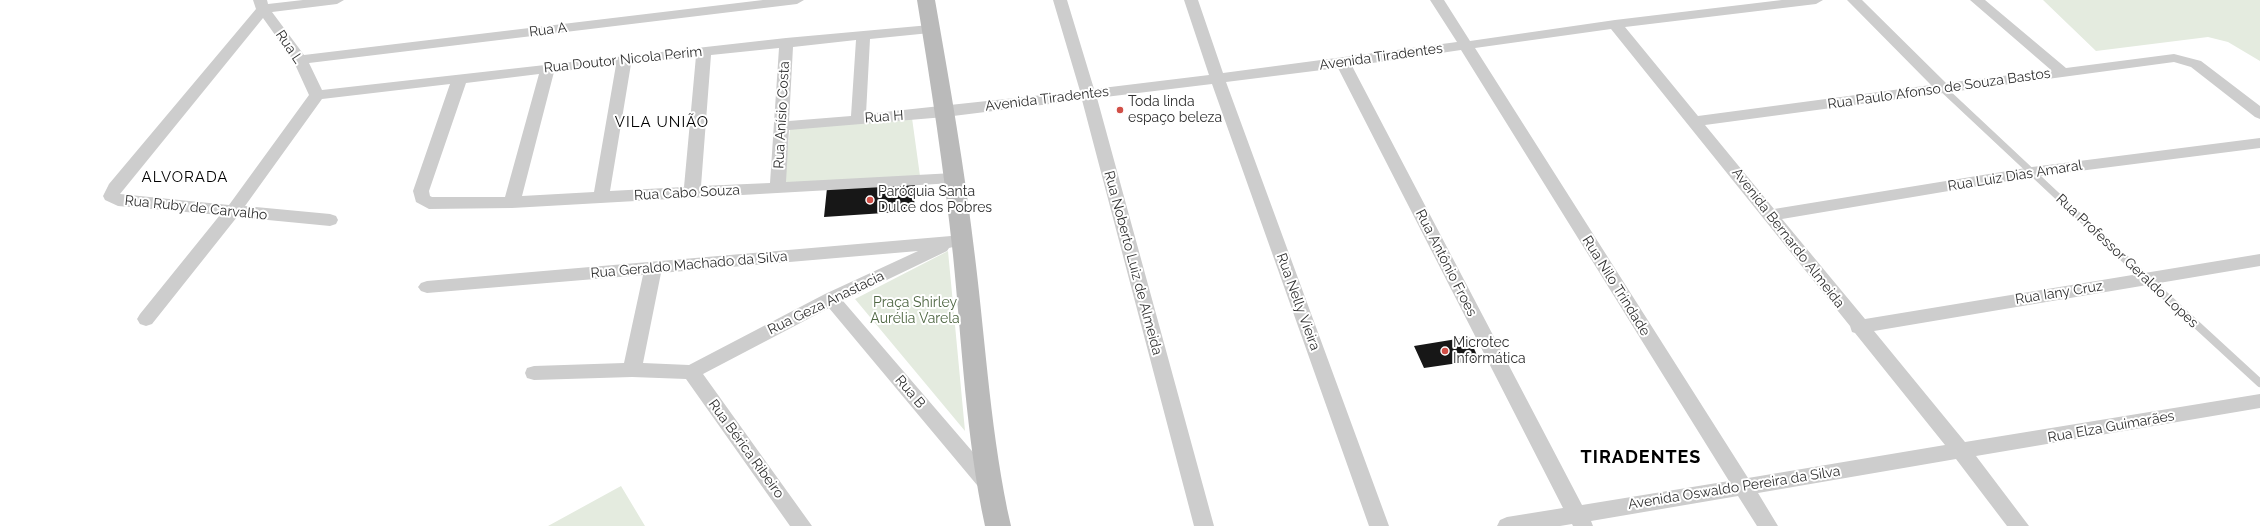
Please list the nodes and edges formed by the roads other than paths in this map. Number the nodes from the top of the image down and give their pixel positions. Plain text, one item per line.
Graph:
1 (337, 0) edge
2 (797, 0) edge
3 (926, 0) edge
4 (1060, 0) edge
5 (1193, 0) edge
6 (1437, 0) edge
7 (1816, 0) edge
8 (1854, 0) edge
9 (1978, 0) edge
10 (261, 4) edge
11 (1615, 24) junction
12 (930, 29) junction
13 (863, 35) junction
14 (786, 42) junction
15 (1465, 45) junction
16 (704, 51) junction
17 (300, 60) junction
18 (624, 61) junction
19 (1343, 63) junction
20 (548, 68) junction
21 (2062, 72) junction
22 (460, 78) junction
23 (1217, 78) junction
24 (1942, 88) junction
25 (1088, 94) junction
26 (317, 95) junction
27 (945, 112) junction
28 (2260, 114) edge
29 (858, 120) junction
30 (1695, 121) junction
31 (783, 126) junction
32 (2260, 143) edge
33 (2032, 172) junction
34 (954, 178) junction
35 (778, 188) junction
36 (692, 193) junction
37 (601, 197) junction
38 (512, 202) junction
39 (232, 212) junction
40 (1770, 215) junction
41 (330, 220) dead end
42 (957, 240) junction
43 (2260, 260) edge
44 (653, 269) junction
45 (2146, 279) junction
46 (427, 287) dead end
47 (831, 299) junction
48 (146, 319) dead end
49 (1858, 326) junction
50 (632, 370) junction
51 (691, 372) junction
52 (534, 373) dead end
53 (2260, 383) edge
54 (2260, 401) edge
55 (1962, 452) junction
56 (989, 485) junction
57 (1742, 486) junction
58 (1580, 520) edge
59 (802, 526) edge
60 (998, 526) edge
61 (1204, 526) edge
62 (1380, 526) edge
63 (1507, 526) edge
64 (1768, 526) edge
65 (2019, 526) edge

1 - 10 street
2 - 17 street, Rua A
3 - 12 street
4 - 25 street, Rua Noberto Luiz de Almeida
5 - 23 street, Rua Nelly Vieira
6 - 15 street, Rua Nilo Trindade
7 - 11 street, Avenida Tiradentes
8 - 24 street
9 - 21 street
10 - 17 street, Rua L
10 - 39 street, Rua Ruby de Carvalho
11 - 15 street, Avenida Tiradentes
11 - 30 street, Avenida Bernardo Almeida
12 - 13 street, Rua Doutor Nicola Perim
12 - 27 street
13 - 14 street, Rua Doutor Nicola Perim
13 - 29 street, Rua H
14 - 16 street, Rua Doutor Nicola Perim
14 - 31 street, Rua Anísio Costa
15 - 19 street, Avenida Tiradentes
15 - 57 street, Rua Nilo Trindade
16 - 18 street, Rua Doutor Nicola Perim
16 - 36 street
17 - 26 street, Rua L
18 - 20 street, Rua Doutor Nicola Perim
18 - 37 street
19 - 23 street, Avenida Tiradentes
19 - 58 street, Rua Antônio Froes
20 - 22 street, Rua Doutor Nicola Perim
20 - 38 street
21 - 24 street, Rua Paulo Afonso de Souza Bastos
21 - 28 street, Rua Paulo Afonso de Souza Bastos
22 - 26 street, Rua Doutor Nicola Perim
22 - 38 street, Rua Cabo Souza
23 - 25 street, Avenida Tiradentes
23 - 62 street, Rua Nelly Vieira
24 - 30 street, Rua Paulo Afonso de Souza Bastos
24 - 33 lane, Rua Professor Geraldo Lopes
25 - 27 street, Avenida Tiradentes
25 - 61 street, Rua Noberto Luiz de Almeida
26 - 39 street
27 - 29 street, Rua H
27 - 34 street
29 - 31 street
30 - 40 street, Avenida Bernardo Almeida
31 - 35 street, Rua Anísio Costa
32 - 33 street, Rua Luiz Dias Amaral
33 - 40 street, Rua Luiz Dias Amaral
33 - 45 lane, Rua Professor Geraldo Lopes
34 - 35 street, Rua Cabo Souza
34 - 42 street
35 - 36 street, Rua Cabo Souza
36 - 37 street, Rua Cabo Souza
37 - 38 street, Rua Cabo Souza
39 - 41 street, Rua Ruby de Carvalho
39 - 48 street
40 - 49 street, Avenida Bernardo Almeida
42 - 44 street, Rua Geraldo Machado da Silva
42 - 47 street, Rua Geza Anastacia
42 - 56 street
43 - 45 street, Rua Iany Cruz
44 - 46 street, Rua Geraldo Machado da Silva
44 - 50 street
45 - 49 street, Rua Iany Cruz
45 - 53 lane, Rua Professor Geraldo Lopes
47 - 51 street, Rua Geza Anastacia
47 - 56 street, Rua B
49 - 55 street, Avenida Bernardo Almeida
50 - 51 street
50 - 52 street
51 - 59 street, Rua Bérica Ribeiro
54 - 55 street, Rua Elza Guimarães
55 - 57 street, Avenida Oswaldo Pereira da Silva
55 - 65 street, Avenida Bernardo Almeida
56 - 60 street
57 - 58 street, Avenida Oswaldo Pereira da Silva
57 - 64 street, Rua Nilo Trindade
58 - 63 street, Avenida Oswaldo Pereira da Silva

